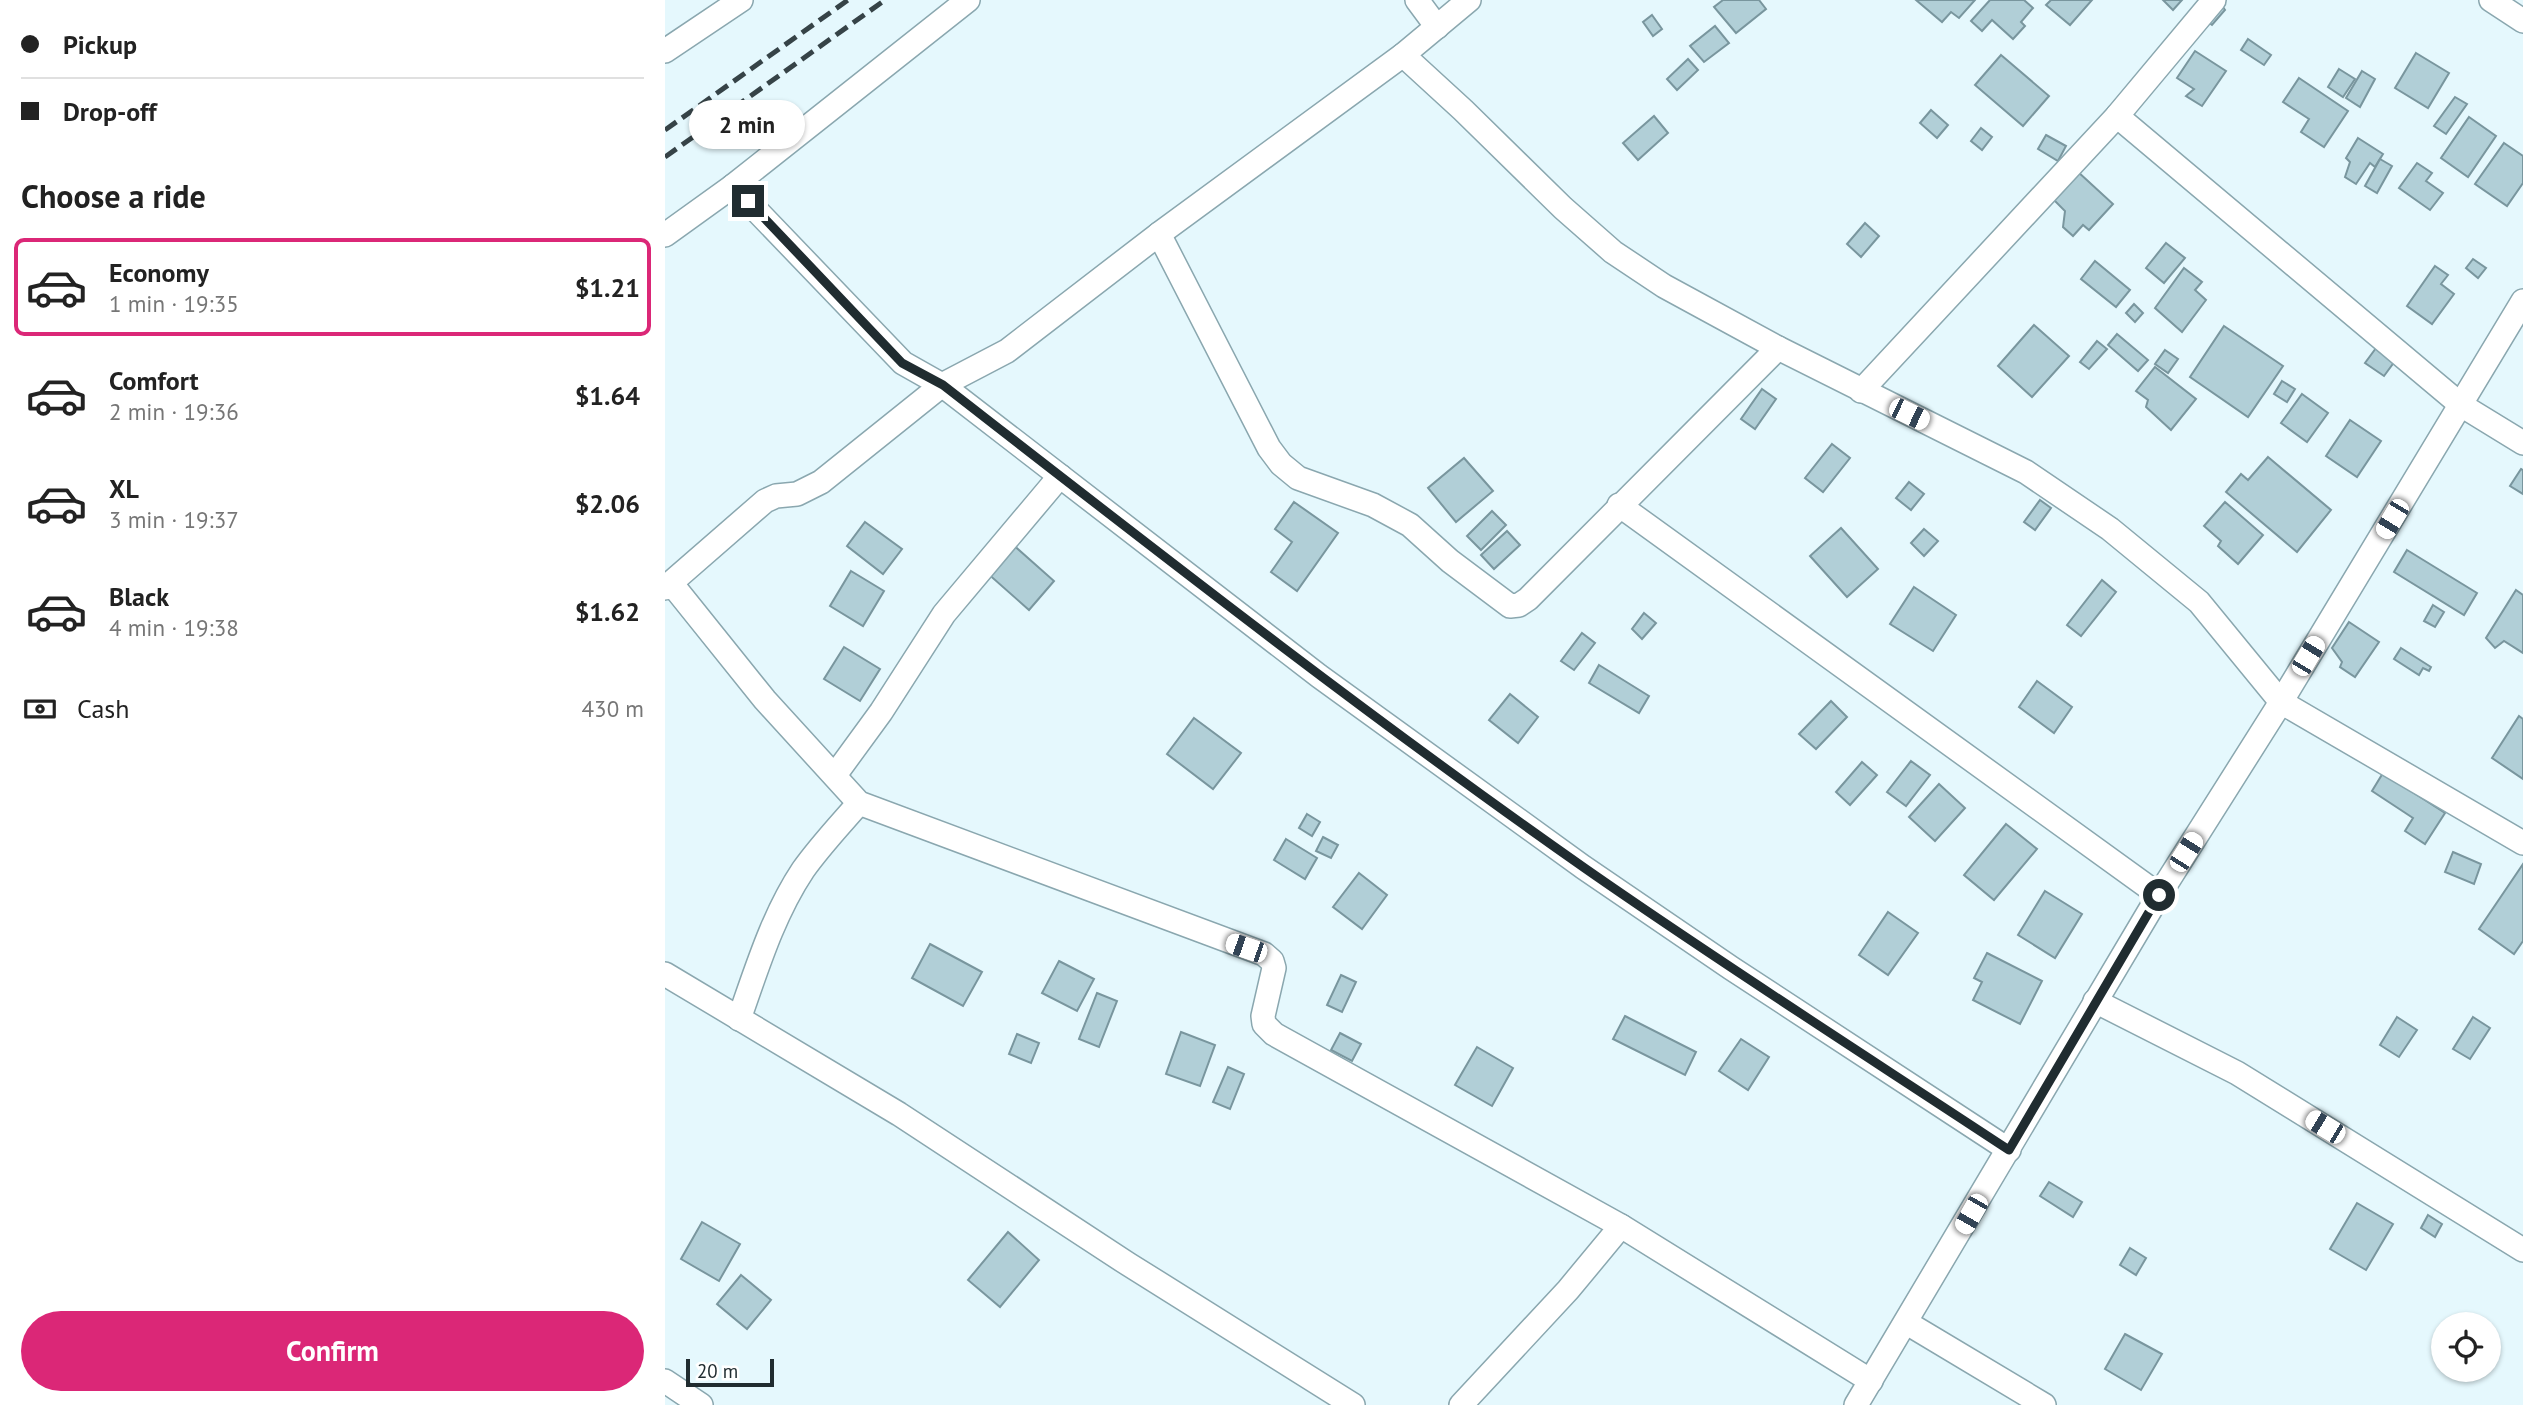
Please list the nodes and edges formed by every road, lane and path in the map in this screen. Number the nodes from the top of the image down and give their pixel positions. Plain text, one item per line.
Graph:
1 (741, 0) edge
2 (968, 0) edge
3 (1417, 0) edge
4 (1469, 0) edge
5 (2214, 0) edge
6 (2491, 0) edge
7 (2523, 21) edge
8 (1437, 27) junction
9 (665, 51) edge
10 (1403, 55) junction
11 (2117, 117) junction
12 (733, 186) junction
13 (1159, 234) junction
14 (665, 235) edge
15 (2523, 301) edge
16 (1778, 348) junction
17 (943, 385) junction
18 (1861, 391) junction
19 (2461, 405) junction
20 (2523, 443) edge
21 (1060, 476) junction
22 (1619, 505) junction
23 (668, 586) edge
24 (2281, 702) junction
25 (835, 775) junction
26 (859, 803) junction
27 (2523, 843) edge
28 (2159, 895) junction
29 (665, 974) edge
30 (2095, 1001) junction
31 (739, 1019) junction
32 (2009, 1150) junction
33 (1621, 1226) junction
34 (2523, 1250) edge
35 (1907, 1322) junction
36 (665, 1381) edge
37 (1871, 1381) junction
38 (701, 1405) edge
39 (1353, 1405) edge
40 (1461, 1405) edge
41 (1856, 1405) edge
42 (2044, 1405) edge

1 - 9 street
2 - 12 street
3 - 8 street
4 - 8 street
5 - 11 street
6 - 7 street
8 - 10 street
10 - 13 street
10 - 16 street
11 - 18 street
11 - 19 street
12 - 14 street
12 - 17 street
13 - 17 street
13 - 22 street
15 - 19 street
16 - 18 street
16 - 22 street
17 - 21 street
17 - 23 street
18 - 24 street
19 - 20 street
19 - 24 street
21 - 25 street
21 - 32 street
22 - 28 street
23 - 25 street
24 - 27 street
24 - 28 street
25 - 26 street
26 - 31 street
26 - 33 street
28 - 30 street
29 - 31 street
30 - 32 street
30 - 34 street
31 - 39 street
32 - 35 street
33 - 37 street
33 - 40 street
35 - 37 street
35 - 42 street
36 - 38 street
37 - 41 street

